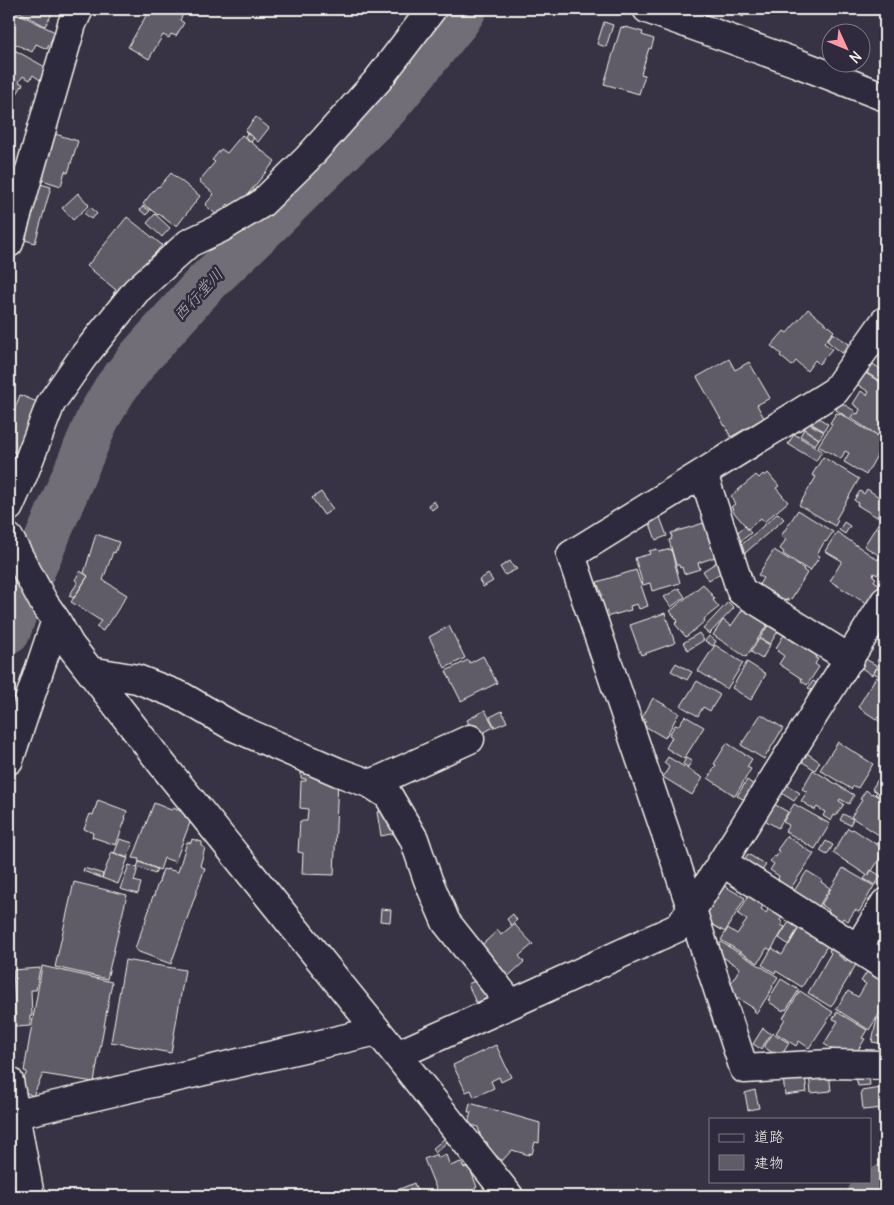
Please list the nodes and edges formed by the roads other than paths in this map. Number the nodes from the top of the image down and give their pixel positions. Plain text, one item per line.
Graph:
1 (79, 9) edge
2 (432, 9) edge
3 (647, 9) edge
4 (885, 97) edge
5 (9, 243) edge
6 (885, 321) edge
7 (703, 473) junction
8 (9, 507) edge
9 (9, 538) edge
10 (885, 601) edge
11 (50, 612) junction
12 (850, 659) junction
13 (90, 671) junction
14 (470, 738) dead end
15 (9, 760) edge
16 (371, 784) junction
17 (722, 862) junction
18 (885, 903) edge
19 (692, 910) junction
20 (858, 948) junction
21 (885, 966) edge
22 (511, 1004) junction
23 (377, 1030) junction
24 (397, 1055) junction
25 (885, 1065) edge
26 (9, 1081) edge
27 (12, 1115) edge
28 (30, 1196) edge
29 (509, 1196) edge

1 - 5 street
2 - 8 street
3 - 4 street
6 - 7 street
7 - 12 street
7 - 19 street
9 - 11 street
10 - 12 street
11 - 13 street
11 - 15 street
12 - 17 street
13 - 16 street
13 - 23 street
14 - 16 street
16 - 22 street
17 - 19 street
17 - 20 street
18 - 20 street
19 - 22 street
19 - 25 street
20 - 21 street
22 - 24 street
23 - 24 street
23 - 27 street
24 - 29 street
26 - 27 street
27 - 28 street

